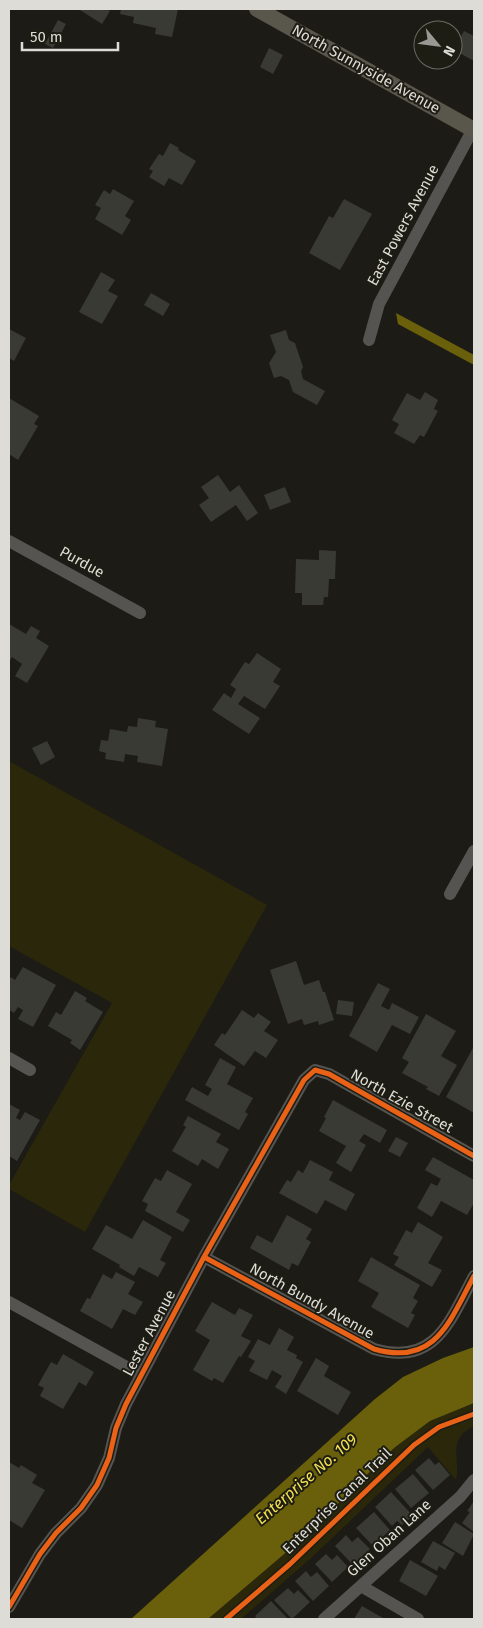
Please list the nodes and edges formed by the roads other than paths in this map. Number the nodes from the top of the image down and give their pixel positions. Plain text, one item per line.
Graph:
1 (257, 9) edge
2 (474, 130) edge
3 (369, 340) dead end
4 (9, 540) edge
5 (140, 613) dead end
6 (474, 851) edge
7 (450, 894) dead end
8 (9, 1058) edge
9 (30, 1070) dead end
10 (316, 1070) joint
11 (474, 1156) edge
12 (204, 1257) junction
13 (474, 1276) edge
14 (9, 1302) edge
15 (141, 1375) junction
16 (474, 1480) edge
17 (361, 1586) junction
18 (9, 1607) edge
19 (324, 1619) edge
20 (418, 1619) edge

1 - 2 main road, North Sunnyside Avenue
2 - 3 street, East Powers Avenue
4 - 5 street, Purdue
6 - 7 street
8 - 9 street
10 - 11 street, North Ezie Street
10 - 12 street, Lester Avenue
12 - 13 street, North Bundy Avenue
12 - 15 street, Lester Avenue
14 - 15 street
15 - 18 street, Lester Avenue
16 - 17 street, Glen Oban Lane
17 - 19 street, Glen Oban Lane
17 - 20 street

